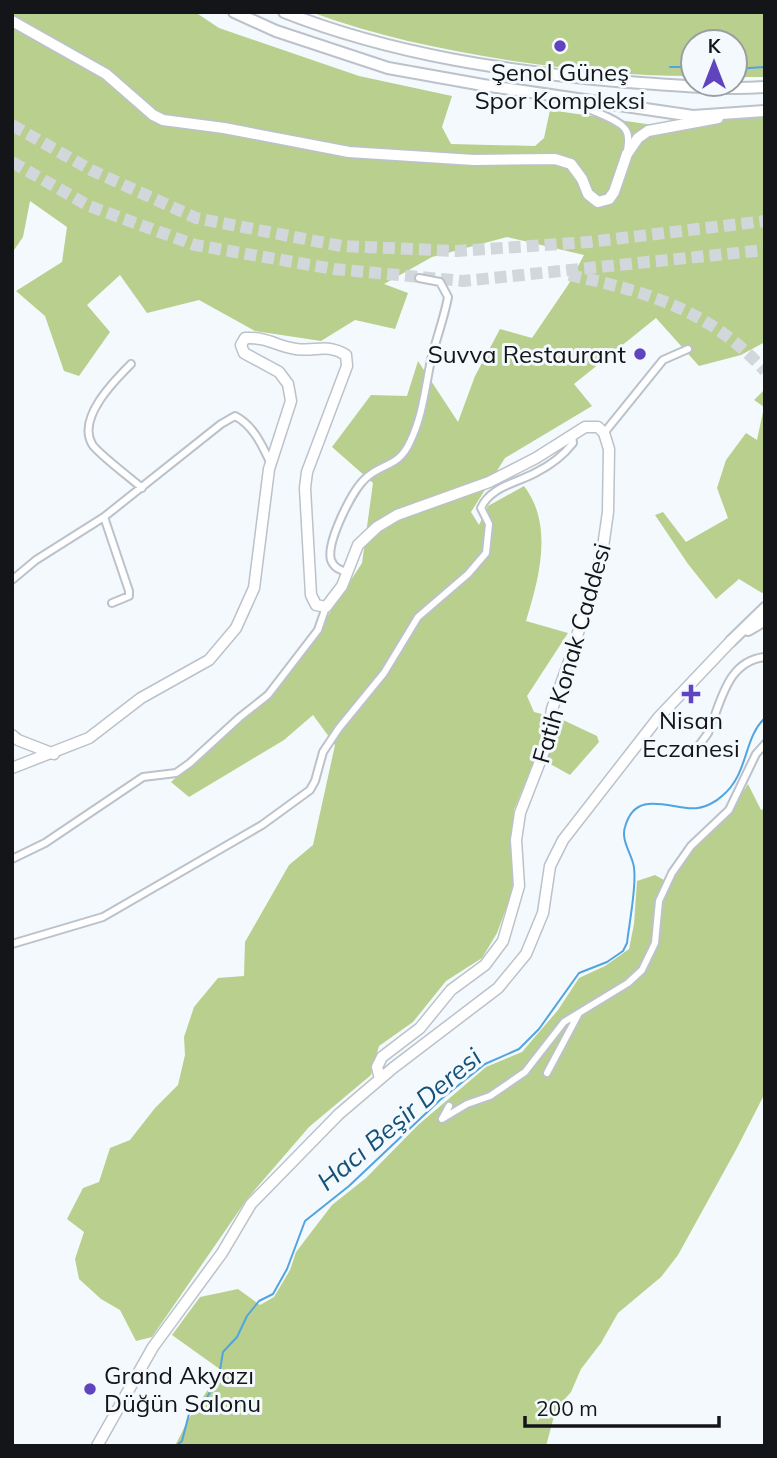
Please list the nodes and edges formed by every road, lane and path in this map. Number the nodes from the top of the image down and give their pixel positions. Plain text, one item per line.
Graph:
1 (234, 12) edge
2 (284, 12) edge
3 (12, 21) edge
4 (765, 87) edge
5 (550, 94) junction
6 (765, 111) edge
7 (734, 115) junction
8 (627, 155) junction
9 (419, 278) dead end
10 (688, 349) dead end
11 (131, 364) dead end
12 (604, 433) junction
13 (572, 436) junction
14 (270, 463) junction
15 (142, 488) junction
16 (104, 517) junction
17 (347, 572) junction
18 (12, 580) edge
19 (112, 603) dead end
20 (326, 607) junction
21 (765, 608) edge
22 (765, 620) edge
23 (730, 641) junction
24 (765, 657) edge
25 (12, 734) edge
26 (765, 744) edge
27 (695, 751) dead end
28 (54, 754) junction
29 (12, 768) edge
30 (12, 859) edge
31 (12, 944) edge
32 (579, 1011) junction
33 (547, 1073) dead end
34 (380, 1079) junction
35 (449, 1106) dead end
36 (97, 1446) edge

1 - 5 main road
2 - 4 main road
3 - 8 main road
5 - 7 main road
5 - 8 street
6 - 7 main road
7 - 8 main road
9 - 17 street
10 - 12 street
11 - 15 street
12 - 13 main road
12 - 34 main road, Fatih Konak Caddesi
13 - 17 main road
13 - 31 street
14 - 15 street
14 - 20 main road
14 - 28 main road
15 - 16 street
16 - 18 street
16 - 19 street
17 - 20 main road
20 - 30 street
21 - 23 main road
22 - 23 main road
23 - 34 main road
24 - 27 street
25 - 28 main road
26 - 32 street
28 - 29 main road
32 - 33 street
32 - 35 street
34 - 36 main road

